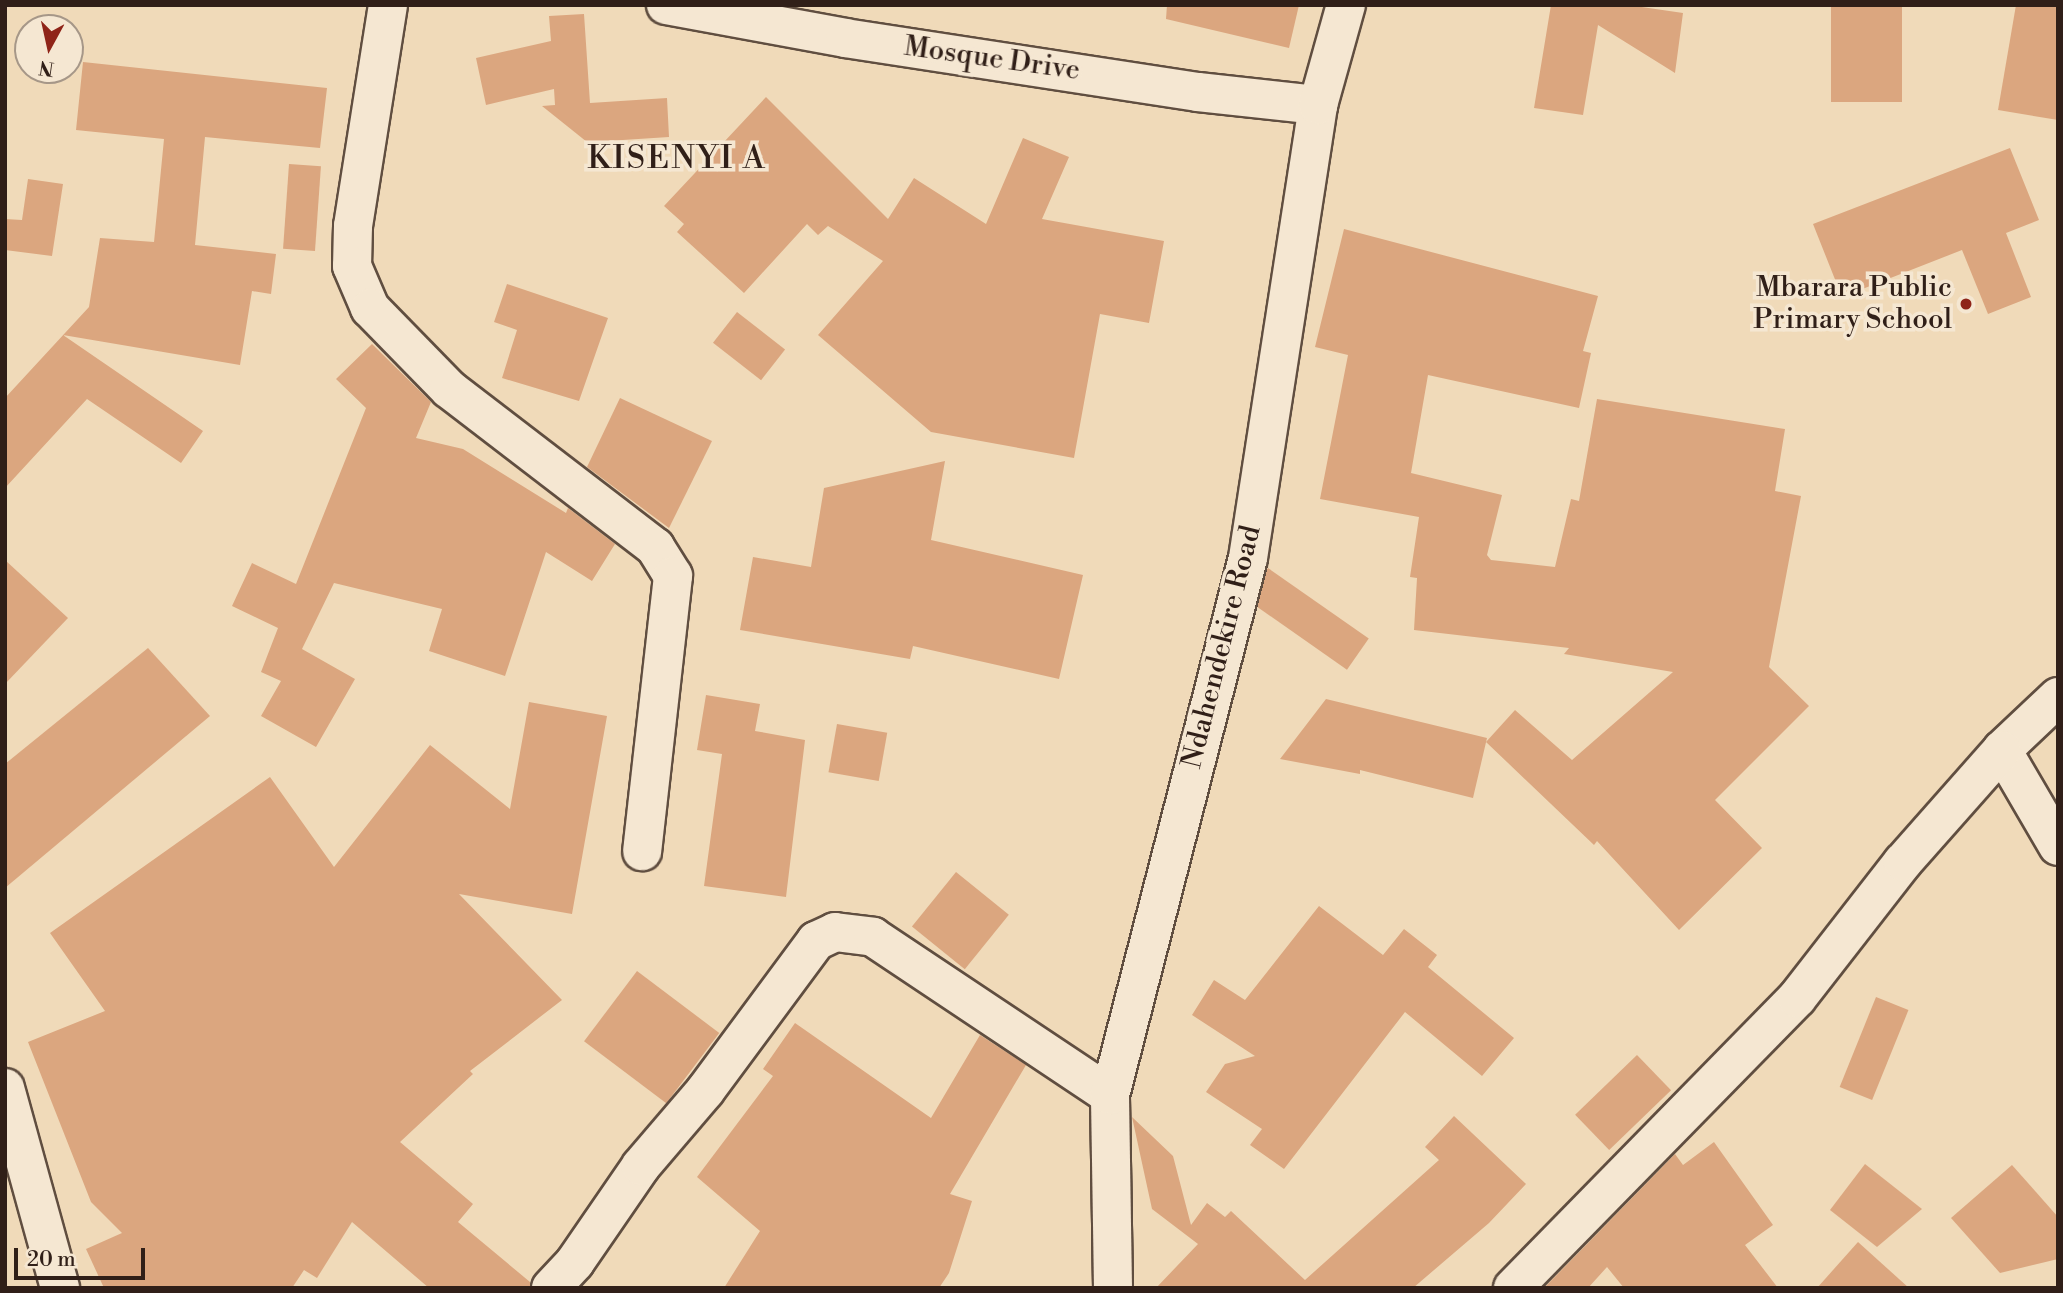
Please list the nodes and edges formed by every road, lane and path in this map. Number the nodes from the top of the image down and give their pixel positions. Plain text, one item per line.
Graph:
1 (388, 5) edge
2 (666, 5) edge
3 (1346, 5) edge
4 (1318, 105) junction
5 (2058, 697) edge
6 (2002, 750) junction
7 (2058, 846) edge
8 (642, 851) dead end
9 (5, 1088) edge
10 (1110, 1095) junction
11 (60, 1288) edge
12 (551, 1288) edge
13 (1113, 1288) edge
14 (1513, 1288) edge

1 - 8 street
2 - 4 street, Mosque Drive
3 - 4 street, Ndahendekire Road
4 - 10 street, Ndahendekire Road
5 - 6 street
6 - 7 street
6 - 14 street
9 - 11 street
10 - 12 street
10 - 13 street, Ndahendekire Road

